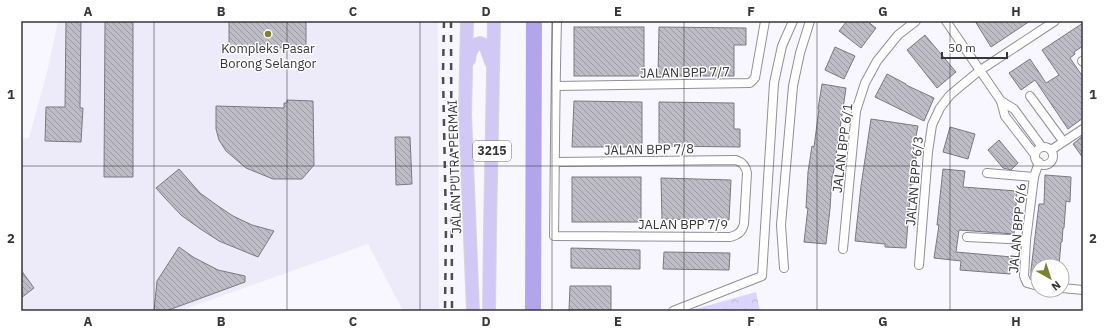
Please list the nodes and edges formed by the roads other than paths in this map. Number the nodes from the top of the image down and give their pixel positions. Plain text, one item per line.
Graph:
1 (467, 21) edge
2 (494, 21) edge
3 (557, 21) edge
4 (765, 21) edge
5 (793, 21) edge
6 (810, 21) edge
7 (916, 21) edge
8 (946, 21) edge
9 (1055, 21) edge
10 (979, 70) junction
11 (494, 72) junction
12 (466, 77) junction
13 (556, 86) junction
14 (1030, 96) dead end
15 (1001, 101) junction
16 (1025, 125) junction
17 (1083, 129) edge
18 (1016, 131) junction
19 (1063, 141) junction
20 (1042, 147) junction
21 (1051, 150) junction
22 (1037, 159) junction
23 (555, 162) junction
24 (743, 164) joint
25 (987, 173) dead end
26 (1034, 177) junction
27 (967, 237) dead end
28 (1026, 240) junction
29 (843, 249) dead end
30 (919, 265) dead end
31 (784, 268) dead end
32 (1030, 285) edge
33 (1070, 289) edge
34 (1083, 290) edge
35 (473, 311) edge
36 (489, 311) edge
37 (673, 311) edge

1 - 12 main road, JALAN PUTRA PERMAI / 3215
2 - 11 main road, 3215
3 - 13 street
4 - 13 street, JALAN BPP 7/7
5 - 37 street
6 - 31 street
7 - 29 street, JALAN BPP 6/1
8 - 10 street
9 - 10 street, JALAN BPP 6/3
10 - 15 street
10 - 30 street, JALAN BPP 6/3
11 - 12 main road
11 - 36 main road, 3215
12 - 35 main road, JALAN PUTRA PERMAI / 3215
13 - 23 street
14 - 19 street
15 - 16 street
15 - 18 street
16 - 18 street
16 - 20 street
17 - 19 street
18 - 22 street
19 - 21 street
20 - 21 street
20 - 22 street
21 - 22 street
22 - 26 street, JALAN BPP 6/6
23 - 24 street, JALAN BPP 7/8
23 - 24 street, JALAN BPP 7/9
25 - 26 street
26 - 28 street, JALAN BPP 6/6
27 - 28 street
28 - 32 street, JALAN BPP 6/6
33 - 34 street

